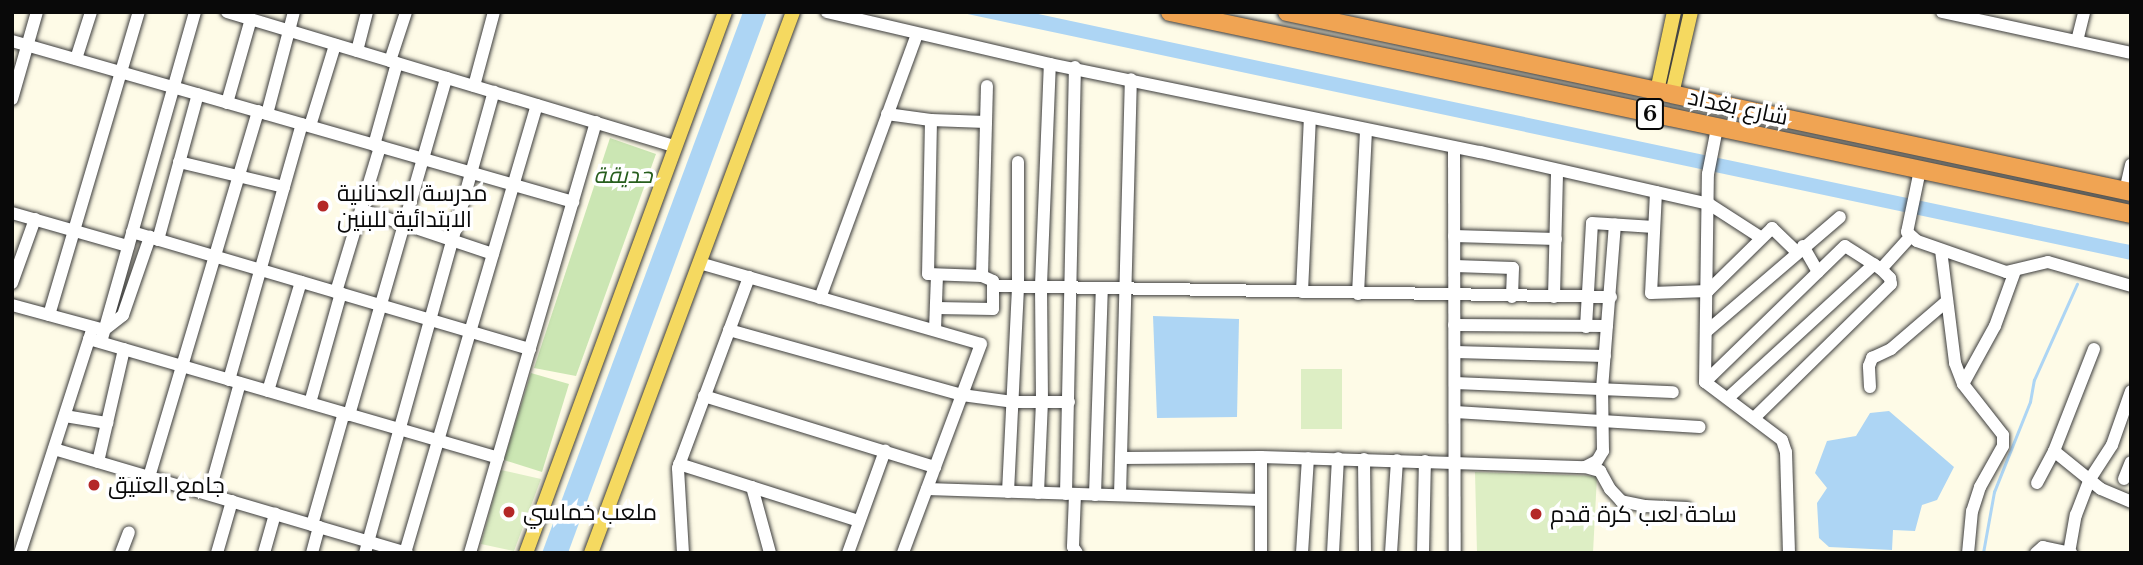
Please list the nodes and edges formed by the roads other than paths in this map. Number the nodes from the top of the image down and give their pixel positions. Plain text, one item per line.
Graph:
1 (37, 12) edge
2 (91, 12) edge
3 (139, 12) edge
4 (195, 12) edge
5 (227, 12) edge
6 (294, 12) edge
7 (367, 12) edge
8 (406, 12) edge
9 (494, 12) edge
10 (725, 12) edge
11 (793, 12) edge
12 (827, 12) edge
13 (1170, 12) edge
14 (1287, 12) edge
15 (1674, 12) edge
16 (1691, 12) edge
17 (1942, 12) edge
18 (2084, 12) edge
19 (1965, 15) edge
20 (251, 19) junction
21 (290, 31) junction
22 (917, 34) junction
23 (12, 41) edge
24 (2077, 41) junction
25 (28, 45) junction
26 (335, 45) junction
27 (357, 51) junction
28 (2131, 52) edge
29 (76, 59) junction
30 (394, 62) junction
31 (1050, 64) junction
32 (1075, 67) junction
33 (121, 72) junction
34 (446, 78) junction
35 (1131, 79) junction
36 (474, 86) junction
37 (987, 86) dead end
38 (174, 87) junction
39 (494, 92) junction
40 (1665, 93) junction
41 (198, 94) junction
42 (12, 99) edge
43 (1046, 102) junction
44 (1072, 102) junction
45 (227, 103) junction
46 (537, 105) junction
47 (262, 113) junction
48 (887, 114) junction
49 (1310, 118) junction
50 (931, 120) junction
51 (596, 122) junction
52 (986, 122) junction
53 (306, 125) junction
54 (1717, 128) junction
55 (1366, 130) junction
56 (377, 146) junction
57 (675, 146) junction
58 (1454, 148) junction
59 (423, 159) junction
60 (179, 162) junction
61 (1018, 162) dead end
62 (2131, 165) edge
63 (1557, 170) junction
64 (471, 173) junction
65 (1919, 176) junction
66 (239, 177) junction
67 (513, 185) junction
68 (284, 187) junction
69 (2128, 191) edge
70 (1656, 192) junction
71 (573, 202) junction
72 (1709, 204) junction
73 (362, 211) junction
74 (12, 213) edge
75 (2131, 214) edge
76 (1840, 216) dead end
77 (35, 219) junction
78 (403, 224) junction
79 (1615, 225) junction
80 (1654, 227) junction
81 (74, 230) junction
82 (132, 232) junction
83 (1910, 233) junction
84 (1454, 236) junction
85 (1760, 237) junction
86 (154, 239) junction
87 (1556, 239) junction
88 (452, 240) junction
89 (128, 246) junction
90 (1800, 249) junction
91 (1941, 250) junction
92 (493, 254) junction
93 (215, 256) junction
94 (699, 263) junction
95 (1455, 266) junction
96 (1877, 266) junction
97 (261, 270) junction
98 (2015, 271) junction
99 (1818, 272) junction
100 (937, 275) junction
101 (982, 276) junction
102 (749, 277) junction
103 (301, 282) junction
104 (12, 284) edge
105 (1041, 285) junction
106 (993, 286) junction
107 (1018, 286) junction
108 (2131, 286) edge
109 (1073, 287) junction
110 (1102, 288) junction
111 (1126, 288) junction
112 (1302, 292) junction
113 (1708, 292) junction
114 (339, 293) junction
115 (1358, 294) junction
116 (1454, 296) junction
117 (1512, 297) junction
118 (1554, 297) junction
119 (1588, 297) junction
120 (1611, 297) junction
121 (820, 298) junction
122 (1947, 301) junction
123 (12, 305) edge
124 (381, 305) junction
125 (936, 308) junction
126 (49, 315) junction
127 (430, 320) junction
128 (1454, 324) junction
129 (1607, 326) junction
130 (1586, 327) junction
131 (729, 330) junction
132 (935, 330) junction
133 (1707, 331) junction
134 (470, 332) junction
135 (97, 335) junction
136 (124, 349) junction
137 (530, 349) junction
138 (2094, 349) dead end
139 (1455, 352) junction
140 (1605, 356) junction
141 (182, 366) junction
142 (235, 381) junction
143 (1705, 382) junction
144 (1455, 383) junction
145 (1963, 384) junction
146 (1870, 387) dead end
147 (1602, 389) junction
148 (268, 391) junction
149 (2131, 391) edge
150 (1673, 392) dead end
151 (962, 395) junction
152 (704, 396) junction
153 (1728, 398) junction
154 (1042, 401) junction
155 (1013, 402) junction
156 (1069, 402) junction
157 (310, 403) junction
158 (1455, 412) junction
159 (347, 414) junction
160 (65, 416) junction
161 (1754, 418) junction
162 (1603, 420) junction
163 (107, 423) junction
164 (1700, 427) dead end
165 (399, 429) junction
166 (438, 441) junction
167 (54, 449) junction
168 (885, 451) junction
169 (2054, 451) junction
170 (1261, 457) junction
171 (498, 458) junction
172 (1121, 458) junction
173 (1308, 458) junction
174 (1338, 458) junction
175 (1364, 459) junction
176 (1397, 460) junction
177 (1425, 461) junction
178 (1455, 461) junction
179 (98, 462) junction
180 (2131, 462) edge
181 (679, 464) junction
182 (935, 467) junction
183 (1585, 467) junction
184 (149, 477) junction
185 (2090, 479) junction
186 (2124, 479) dead end
187 (2037, 483) dead end
188 (752, 487) junction
189 (927, 489) junction
190 (1009, 492) junction
191 (1038, 493) junction
192 (209, 494) junction
193 (1071, 494) junction
194 (1095, 495) junction
195 (1120, 495) junction
196 (1261, 500) junction
197 (232, 501) junction
198 (2131, 502) edge
199 (1687, 508) dead end
200 (275, 514) junction
201 (859, 521) junction
202 (316, 526) junction
203 (129, 532) dead end
204 (366, 547) edge
205 (20, 553) edge
206 (121, 553) edge
207 (218, 553) edge
208 (264, 553) edge
209 (312, 553) edge
210 (406, 553) edge
211 (470, 553) edge
212 (526, 553) edge
213 (591, 553) edge
214 (684, 553) edge
215 (770, 553) edge
216 (848, 553) edge
217 (903, 553) edge
218 (1077, 553) edge
219 (1261, 553) edge
220 (1302, 553) edge
221 (1334, 553) edge
222 (1365, 553) edge
223 (1391, 553) edge
224 (1423, 553) edge
225 (1455, 553) edge
226 (1788, 553) edge
227 (1968, 553) edge
228 (2036, 553) edge
229 (2070, 553) edge

1 - 25 street
2 - 29 street
3 - 33 street
4 - 38 street
5 - 20 street
6 - 21 street
7 - 27 street
8 - 30 street
9 - 36 street
10 - 57 main road
11 - 94 main road
12 - 22 street
13 - 54 highway, شارع بغداد / 6
14 - 40 highway, شارع بغداد / 6
15 - 40 main road
16 - 40 main road
17 - 19 street
18 - 24 street
19 - 24 street
20 - 21 street
20 - 45 street
21 - 26 street
21 - 47 street
22 - 31 street
22 - 48 street
23 - 25 street
24 - 28 street
25 - 29 street
25 - 42 street
26 - 27 street
26 - 53 street
27 - 30 street
29 - 33 street
30 - 34 street
30 - 56 street
31 - 32 street
31 - 43 street
32 - 35 street
32 - 44 street
33 - 38 street
33 - 81 street
34 - 36 street
34 - 59 street
35 - 49 street
35 - 111 street
36 - 39 street
37 - 52 street
38 - 41 street
38 - 82 street
39 - 46 street
39 - 64 street
40 - 69 highway, شارع بغداد / 6
41 - 45 street
41 - 60 street
43 - 44 street
43 - 105 street
44 - 109 street
45 - 47 street
46 - 51 street
46 - 67 street
47 - 53 street
47 - 66 street
48 - 50 street
48 - 121 street
49 - 55 street
49 - 112 street
50 - 52 street
50 - 100 street
51 - 57 street
51 - 71 street
52 - 101 street
53 - 56 street
53 - 68 street
54 - 65 highway, شارع بغداد / 6
54 - 72 street
55 - 58 street
55 - 115 street
56 - 59 street
56 - 73 street
57 - 212 main road
58 - 63 street
58 - 84 street
59 - 64 street
59 - 78 street
60 - 66 street
60 - 86 street
61 - 107 street
62 - 69 street
63 - 70 street
63 - 87 street
64 - 67 street
64 - 88 street
65 - 75 highway, شارع بغداد / 6
65 - 83 street
66 - 68 street
66 - 93 street
67 - 71 street
67 - 92 street
68 - 97 street
70 - 72 street
70 - 80 street
71 - 137 street
72 - 85 street
72 - 113 street
73 - 78 street
73 - 114 street
74 - 77 street
76 - 90 street
77 - 81 street
77 - 104 street
78 - 88 street
78 - 124 street
79 - 80 street
79 - 119 street
79 - 120 street
80 - 113 street
81 - 89 street
81 - 126 street
82 - 86 street
82 - 89 street
83 - 91 street
83 - 96 street
84 - 87 street
84 - 95 street
85 - 90 street
85 - 113 street
86 - 93 street
86 - 135 street
87 - 118 street
88 - 92 street
88 - 127 street
89 - 135 street
90 - 99 street
90 - 133 street
91 - 98 street
91 - 122 street
92 - 134 street
93 - 97 street
93 - 141 street
94 - 102 street
94 - 213 main road
95 - 116 street
95 - 117 street
96 - 99 street
96 - 153 street
96 - 161 street
97 - 103 street
97 - 142 street
98 - 108 street
98 - 145 street
99 - 143 street
100 - 101 street
100 - 125 street
101 - 106 street
102 - 121 street
102 - 131 street
103 - 114 street
103 - 148 street
105 - 107 street
105 - 109 street
105 - 154 street
106 - 107 street
106 - 125 street
107 - 155 street
109 - 110 street
109 - 156 street
110 - 111 street
110 - 194 street
111 - 112 street
111 - 172 street
112 - 115 street
113 - 133 street
114 - 124 street
114 - 157 street
115 - 116 street
116 - 117 street
116 - 128 street
117 - 118 street
118 - 119 street
119 - 120 street
119 - 130 street
120 - 129 street
121 - 132 street
122 - 145 street
122 - 146 street
123 - 126 street
124 - 127 street
124 - 159 street
125 - 132 street
126 - 135 street
127 - 134 street
127 - 165 street
128 - 130 street
128 - 139 street
129 - 130 street
129 - 140 street
131 - 151 street
131 - 152 street
132 - 151 street
133 - 143 street
134 - 137 street
134 - 166 street
135 - 136 street
135 - 160 street
136 - 141 street
136 - 163 street
137 - 171 street
138 - 169 street
139 - 140 street
139 - 144 street
140 - 147 street
141 - 142 street
141 - 184 street
142 - 148 street
142 - 192 street
143 - 153 street
144 - 147 street
144 - 158 street
145 - 227 street
147 - 150 street
147 - 162 street
148 - 157 street
149 - 185 street
151 - 155 street
151 - 182 street
152 - 168 street
152 - 181 street
153 - 161 street
154 - 155 street
154 - 156 street
154 - 191 street
155 - 190 street
156 - 193 street
157 - 159 street
158 - 162 street
158 - 178 street
159 - 165 street
159 - 202 street
160 - 163 street
160 - 167 street
161 - 226 street
162 - 164 street
162 - 183 street
163 - 179 street
165 - 166 street
165 - 204 street
166 - 171 street
166 - 210 street
167 - 179 street
167 - 205 street
168 - 182 street
168 - 201 street
169 - 185 street
169 - 187 street
170 - 172 street
170 - 173 street
170 - 196 street
171 - 211 street
172 - 195 street
173 - 174 street
173 - 220 street
174 - 175 street
174 - 221 street
175 - 176 street
175 - 222 street
176 - 177 street
176 - 223 street
177 - 178 street
177 - 224 street
178 - 183 street
178 - 225 street
179 - 184 street
180 - 186 street
181 - 188 street
181 - 214 street
182 - 189 street
183 - 199 street
184 - 192 street
185 - 198 street
185 - 229 street
188 - 201 street
188 - 215 street
189 - 190 street
189 - 217 street
190 - 191 street
191 - 193 street
192 - 197 street
193 - 194 street
193 - 218 street
194 - 195 street
195 - 196 street
196 - 219 street
197 - 200 street
197 - 207 street
200 - 202 street
200 - 208 street
201 - 216 street
202 - 204 street
202 - 209 street
203 - 206 street
204 - 210 street
228 - 229 street

